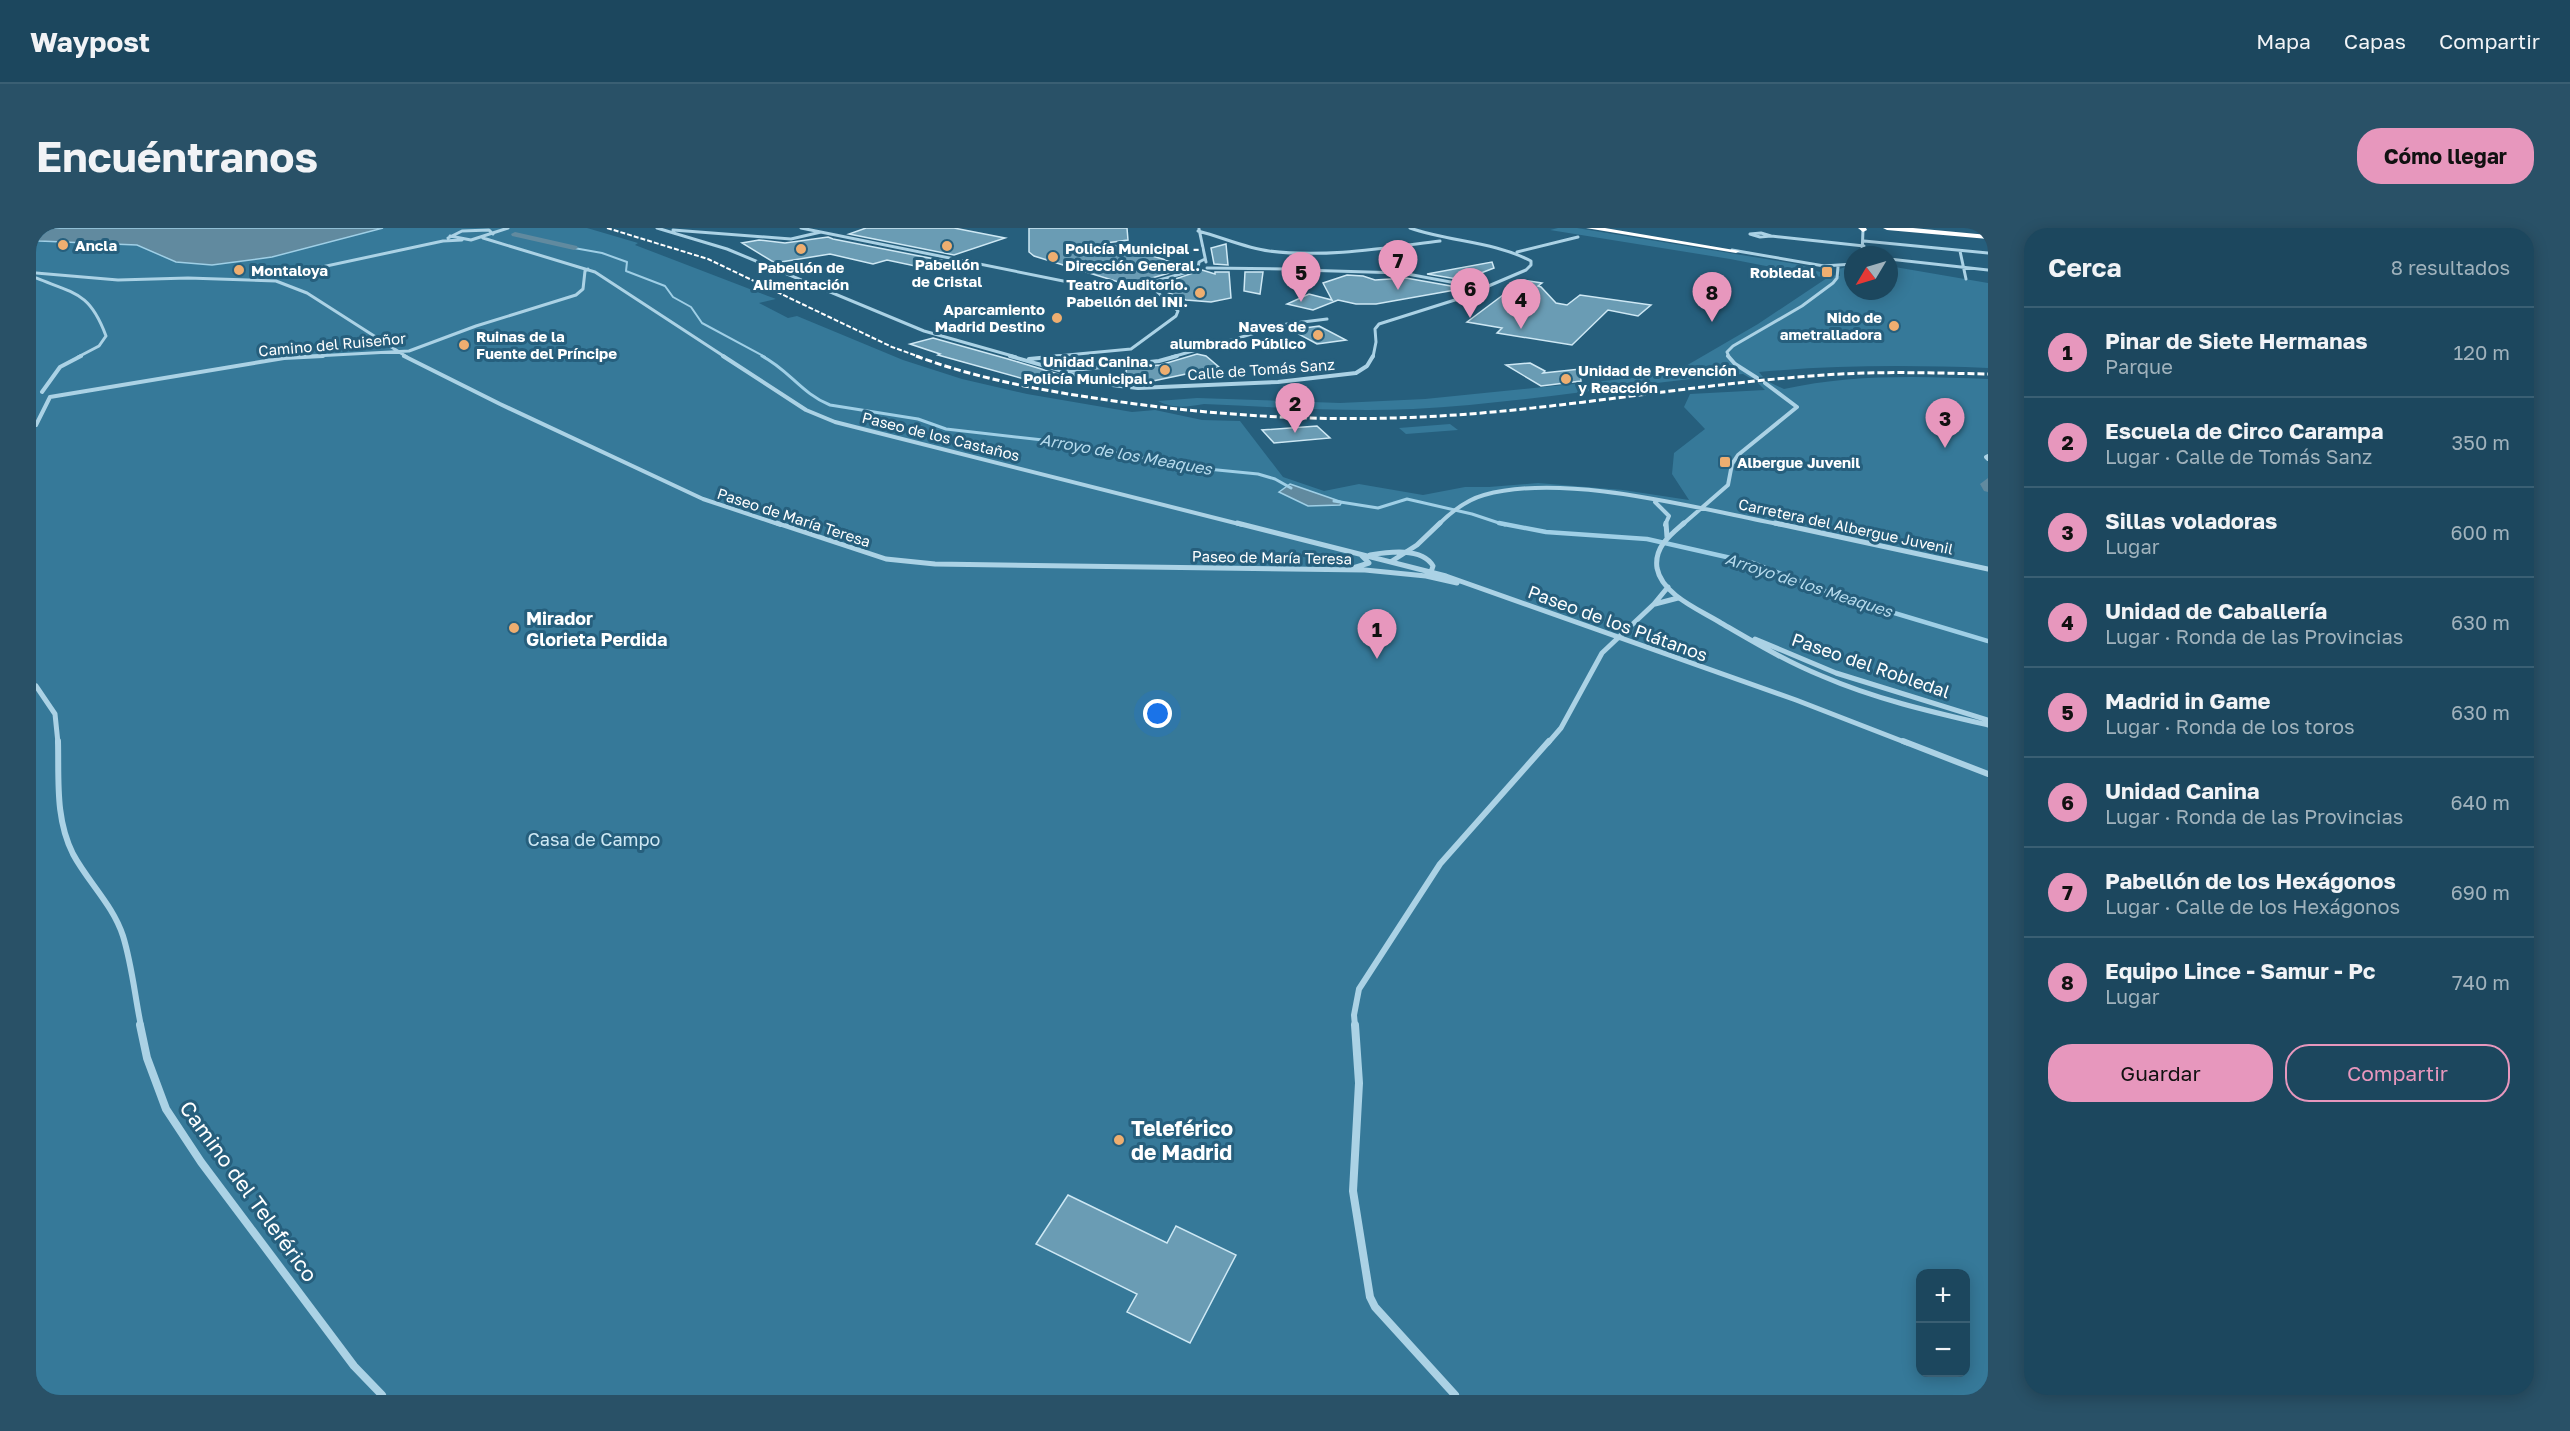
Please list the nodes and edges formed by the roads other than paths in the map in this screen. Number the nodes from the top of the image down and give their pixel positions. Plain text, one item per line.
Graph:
1 (466, 228) edge
2 (487, 228) edge
3 (508, 228) edge
4 (657, 228) edge
5 (801, 228) edge
6 (1410, 228) edge
7 (1590, 228) edge
8 (1600, 228) edge
9 (1753, 228) edge
10 (1887, 228) edge
11 (1904, 228) edge
12 (477, 229) edge
13 (1862, 229) edge
14 (1199, 230) edge
15 (667, 231) junction
16 (821, 232) junction
17 (493, 234) junction
18 (450, 236) junction
19 (1988, 236) edge
20 (1578, 237) dead end
21 (483, 238) junction
22 (462, 240) junction
23 (443, 241) junction
24 (1864, 241) junction
25 (1440, 242) dead end
26 (1864, 246) joint
27 (1736, 251) junction
28 (1960, 251) junction
29 (1517, 252) junction
30 (1988, 253) edge
31 (1205, 259) junction
32 (1898, 260) edge
33 (1844, 265) edge
34 (1820, 266) junction
35 (1839, 266) junction
36 (1207, 267) junction
37 (1964, 267) junction
38 (589, 269) junction
39 (1286, 269) dead end
40 (1300, 270) dead end
41 (1988, 270) edge
42 (36, 275) edge
43 (1836, 275) junction
44 (275, 277) junction
45 (1966, 279) dead end
46 (262, 280) junction
47 (269, 280) junction
48 (1164, 282) junction
49 (1153, 288) junction
50 (1483, 288) junction
51 (1114, 289) junction
52 (1327, 319) dead end
53 (399, 353) junction
54 (1050, 357) junction
55 (1025, 360) junction
56 (1046, 366) junction
57 (1063, 371) junction
58 (1757, 378) dead end
59 (1765, 382) dead end
60 (36, 392) edge
61 (42, 392) junction
62 (50, 397) junction
63 (36, 407) edge
64 (42, 412) junction
65 (36, 425) edge
66 (1652, 499) junction
67 (1699, 508) junction
68 (1665, 538) junction
69 (1407, 552) junction
70 (1359, 553) junction
71 (1367, 555) junction
72 (1390, 561) junction
73 (1988, 569) edge
74 (1347, 570) junction
75 (1365, 570) junction
76 (1428, 574) junction
77 (1668, 587) junction
78 (1678, 598) junction
79 (1654, 604) junction
80 (1714, 619) junction
81 (1617, 637) junction
82 (36, 686) edge
83 (1988, 720) edge
84 (1988, 725) edge
85 (1988, 774) edge
86 (381, 1395) edge
87 (1455, 1395) edge

1 - 12 street
2 - 12 street
3 - 17 street
4 - 15 street
5 - 16 street
6 - 29 street
7 - 27 highway
8 - 27 street
9 - 26 street
10 - 19 highway
11 - 19 highway
12 - 17 street
12 - 18 street
13 - 24 street
14 - 25 street
14 - 31 street
15 - 16 street
15 - 55 street, Calle de Tomás Sanz
16 - 51 street
17 - 21 street
18 - 22 street
18 - 23 street
20 - 29 street
21 - 22 street
21 - 38 street, Paseo de los Castaños
22 - 23 street
23 - 44 street
24 - 26 street
24 - 28 street
27 - 34 street
28 - 30 street
28 - 37 street
29 - 50 street
31 - 36 street
31 - 51 street
32 - 37 street
33 - 35 street
34 - 35 street
34 - 43 street
35 - 43 street
36 - 39 street
36 - 48 street
37 - 41 street
37 - 45 street
38 - 53 street, Camino del Ruiseñor
38 - 70 street, Paseo de los Castaños
40 - 50 street
42 - 46 street
42 - 61 street
43 - 58 street
44 - 46 street
44 - 47 street
46 - 47 street
47 - 53 street, Paseo de María Teresa
48 - 49 street
48 - 49 street
49 - 51 street
49 - 54 street
50 - 57 street, Calle de Tomás Sanz
52 - 57 street
53 - 62 street, Camino del Ruiseñor
53 - 74 street, Paseo de María Teresa
54 - 55 street
54 - 56 street
55 - 56 street, Calle de Tomás Sanz
56 - 57 street, Calle de Tomás Sanz
59 - 67 street, Paseo del Robledal
60 - 61 street
61 - 62 street
62 - 64 street
63 - 64 street
64 - 65 street
66 - 67 street
66 - 68 street
66 - 69 street
67 - 68 street, Paseo del Robledal
67 - 73 street, Carretera del Albergue Juvenil
68 - 77 street, Paseo del Robledal
69 - 71 street
69 - 72 street
69 - 76 street
70 - 71 street, Paseo de los Castaños
70 - 74 street
71 - 72 street, Paseo de los Castaños
72 - 75 street
72 - 76 street, Paseo de los Castaños
74 - 75 street, Paseo de María Teresa
75 - 76 street
76 - 81 street, Paseo de los Plátanos
77 - 78 street, Paseo del Robledal
77 - 79 street
78 - 79 street
78 - 80 street, Paseo del Robledal
79 - 81 street
80 - 83 street, Paseo del Robledal
80 - 84 street, Paseo del Robledal
81 - 85 street, Paseo de los Plátanos
81 - 87 street
82 - 86 street, Camino del Teleférico

